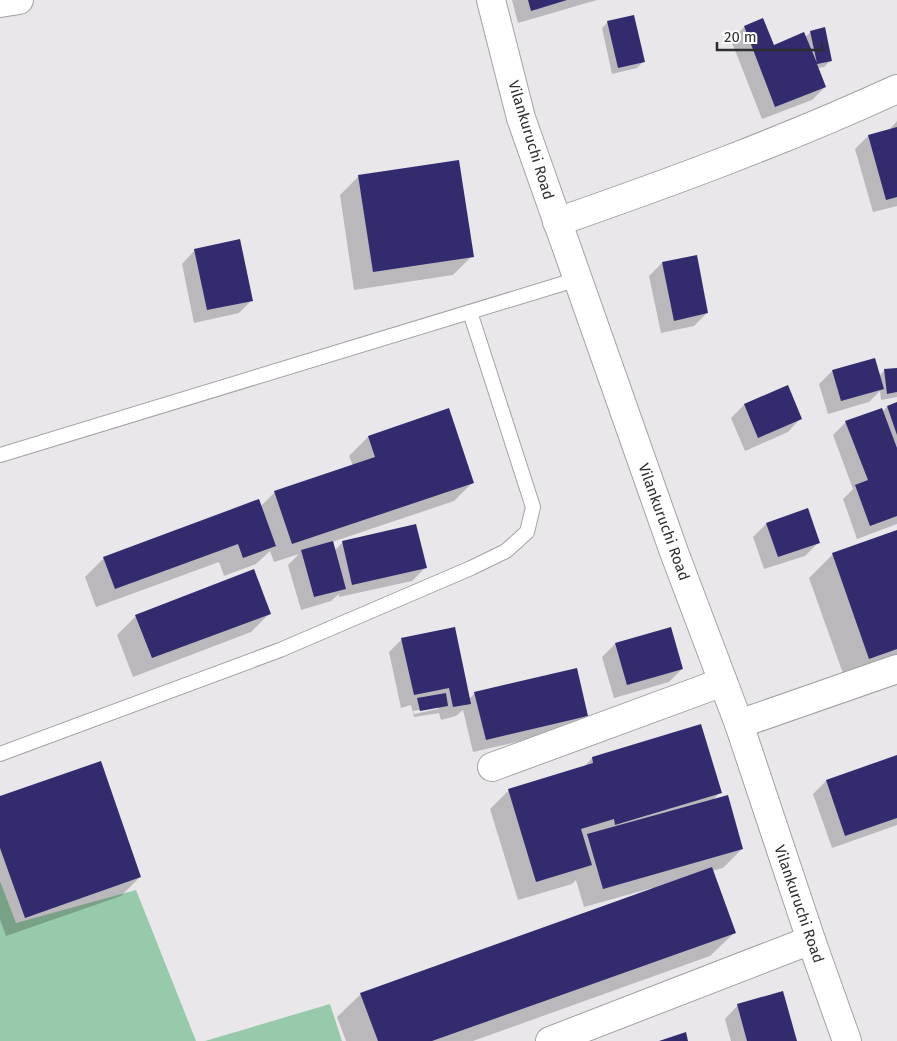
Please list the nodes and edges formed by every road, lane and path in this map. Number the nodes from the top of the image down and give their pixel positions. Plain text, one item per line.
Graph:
1 (19, 0) edge
2 (492, 0) edge
3 (0, 4) edge
4 (897, 89) edge
5 (557, 222) junction
6 (578, 280) junction
7 (470, 312) junction
8 (0, 455) edge
9 (897, 669) edge
10 (723, 682) junction
11 (739, 724) junction
12 (0, 754) edge
13 (492, 767) dead end
14 (811, 940) junction
15 (550, 1041) edge
16 (847, 1041) edge

1 - 3 main road
2 - 5 main road, Vilankuruchi Road
4 - 5 main road
5 - 6 main road, Vilankuruchi Road
6 - 7 lane
6 - 10 main road, Vilankuruchi Road
7 - 8 lane
7 - 12 lane
9 - 11 main road
10 - 11 main road, Vilankuruchi Road
10 - 13 main road
11 - 14 main road, Vilankuruchi Road
14 - 15 main road
14 - 16 main road, Vilankuruchi Road

